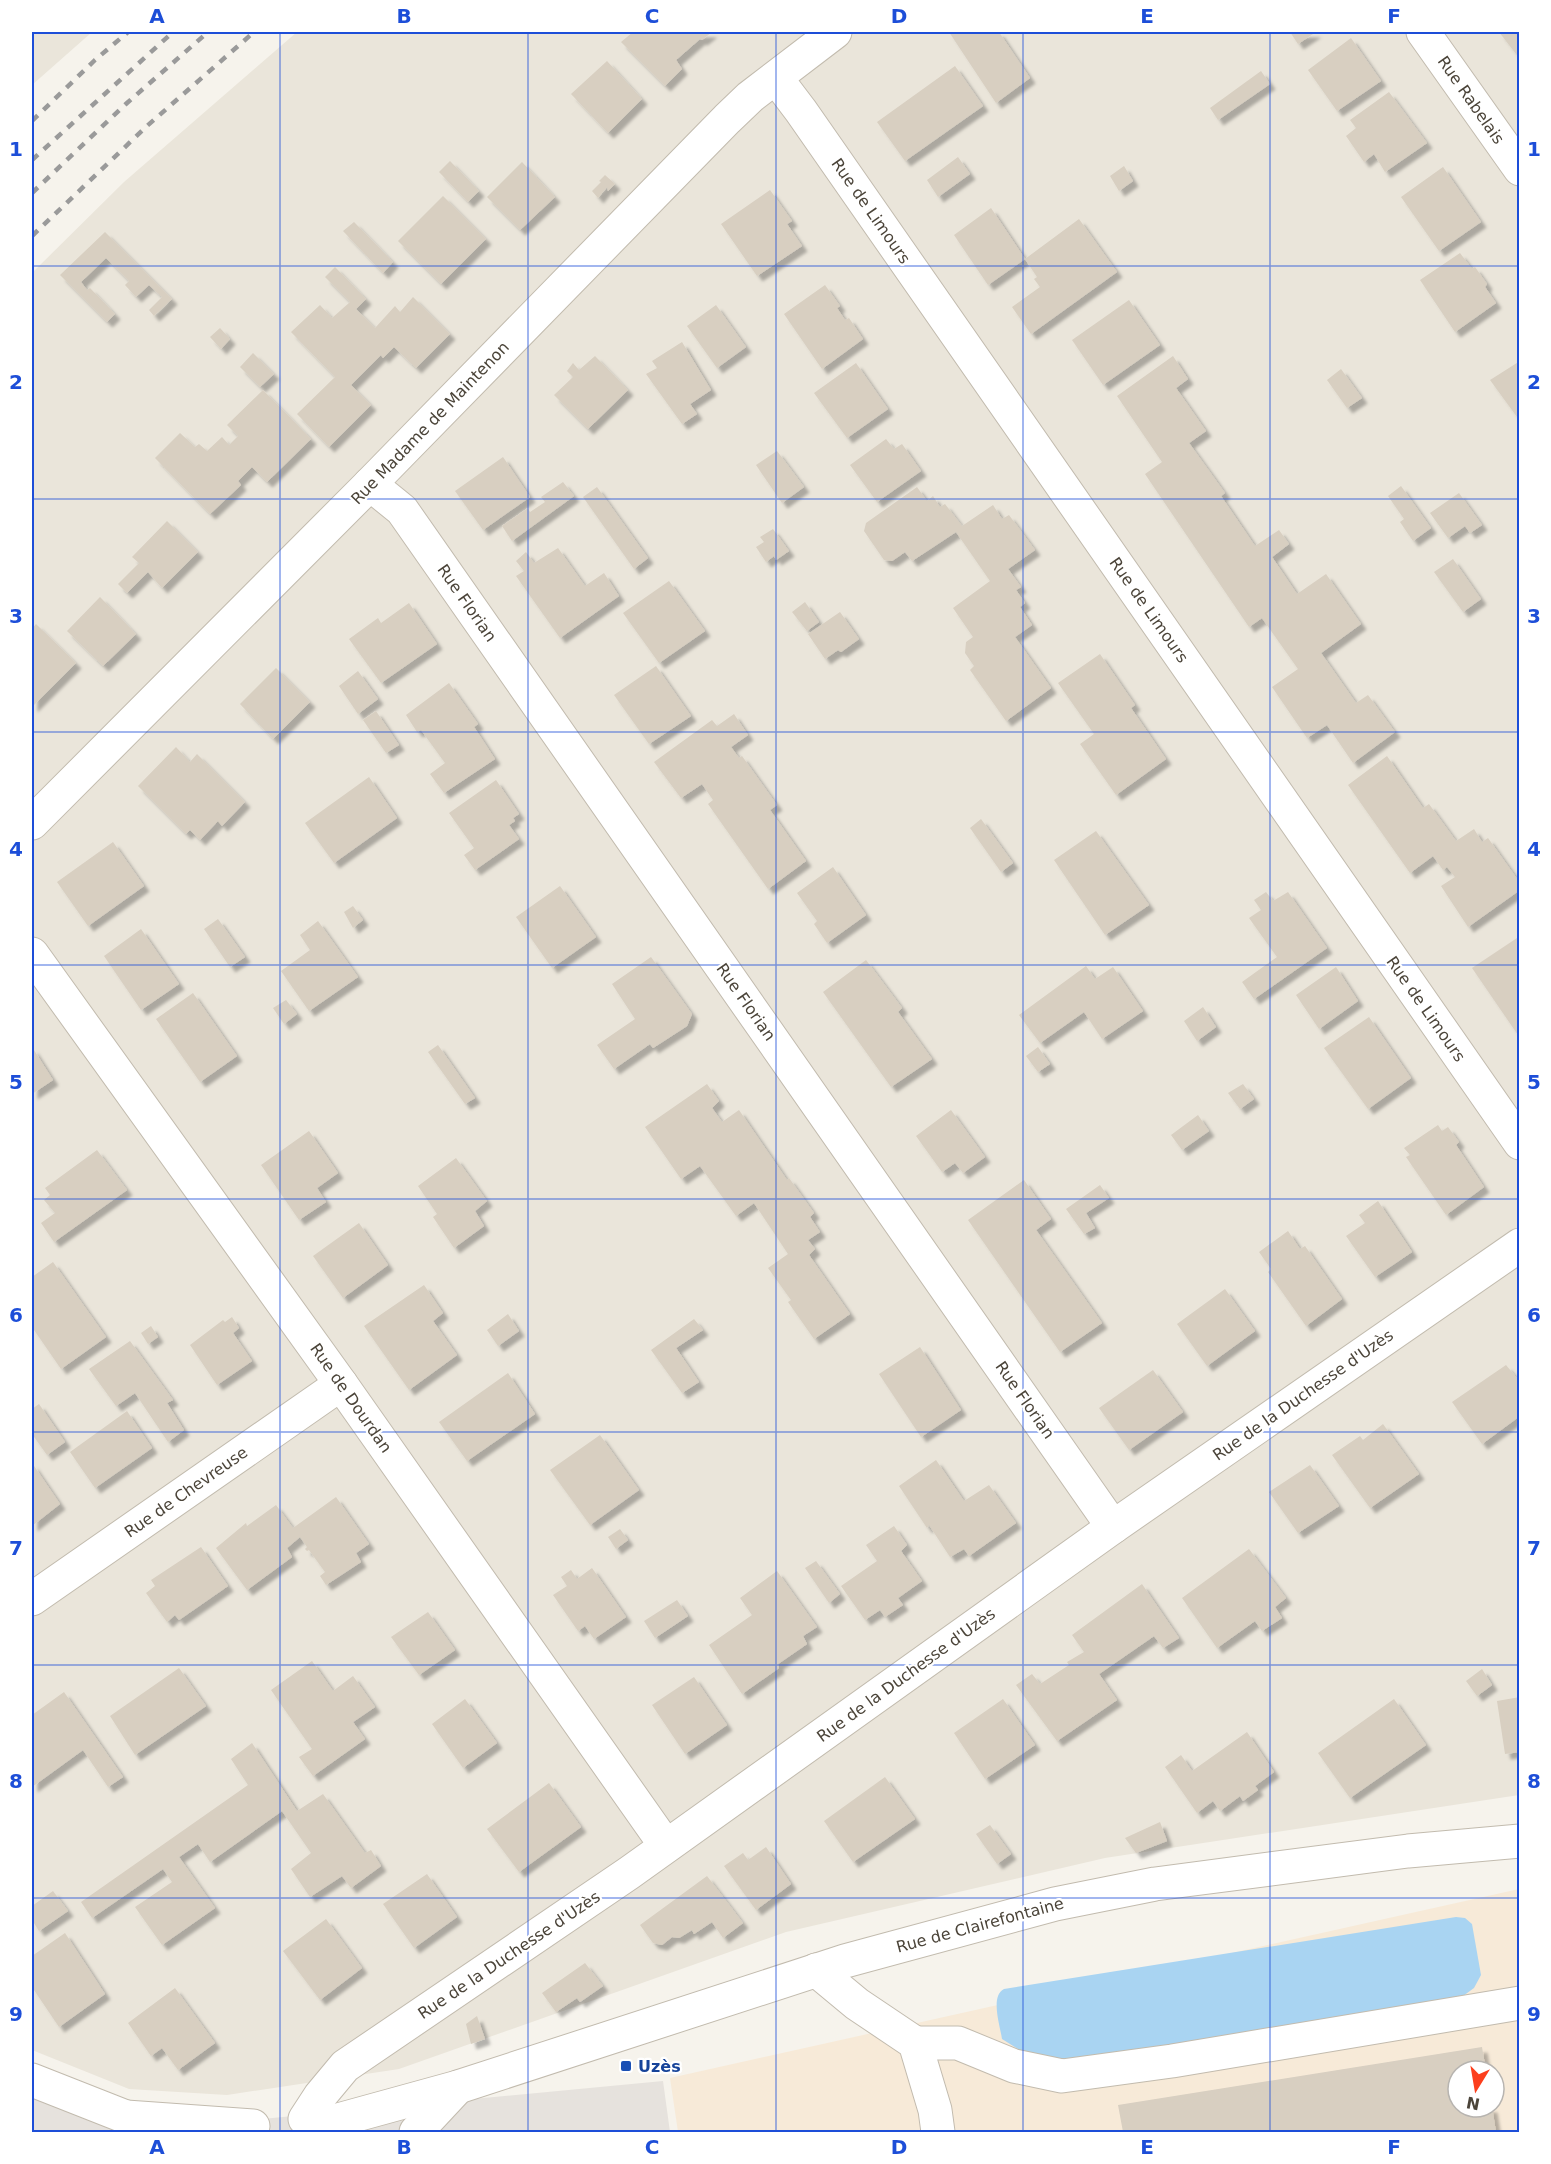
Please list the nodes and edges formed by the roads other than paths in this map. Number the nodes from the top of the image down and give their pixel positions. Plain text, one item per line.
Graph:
1 (835, 32) edge
2 (1423, 32) edge
3 (776, 78) junction
4 (1520, 169) edge
5 (370, 484) junction
6 (32, 823) edge
7 (32, 954) edge
8 (1520, 1143) edge
9 (1520, 1245) edge
10 (341, 1384) junction
11 (1113, 1527) junction
12 (32, 1599) edge
13 (1520, 1841) edge
14 (666, 1845) junction
15 (816, 1970) junction
16 (1520, 2003) edge
17 (915, 2043) junction
18 (32, 2080) edge
19 (458, 2087) junction
20 (135, 2125) edge
21 (318, 2125) edge
22 (249, 2129) edge
23 (416, 2133) edge
24 (938, 2133) edge

1 - 3 street, Rue Madame de Maintenon
2 - 4 street, Rue Rabelais
3 - 5 street, Rue Madame de Maintenon
3 - 8 street, Rue de Limours
5 - 6 street, Rue Madame de Maintenon
5 - 11 street, Rue Florian
7 - 10 street, Rue de Dourdan
9 - 11 street, Rue de la Duchesse d'Uzès
10 - 12 street, Rue de Chevreuse
10 - 14 street, Rue de Dourdan
11 - 14 street, Rue de la Duchesse d'Uzès
13 - 15 street, Rue de Clairefontaine
14 - 21 street, Rue de la Duchesse d'Uzès
15 - 17 street
15 - 19 street, Rue de Clairefontaine
16 - 17 street
17 - 24 street
18 - 20 street
19 - 21 street, Rue de Clairefontaine
19 - 23 street, Rue de Clairefontaine
20 - 22 street
21 - 22 street, Rue de Clairefontaine

